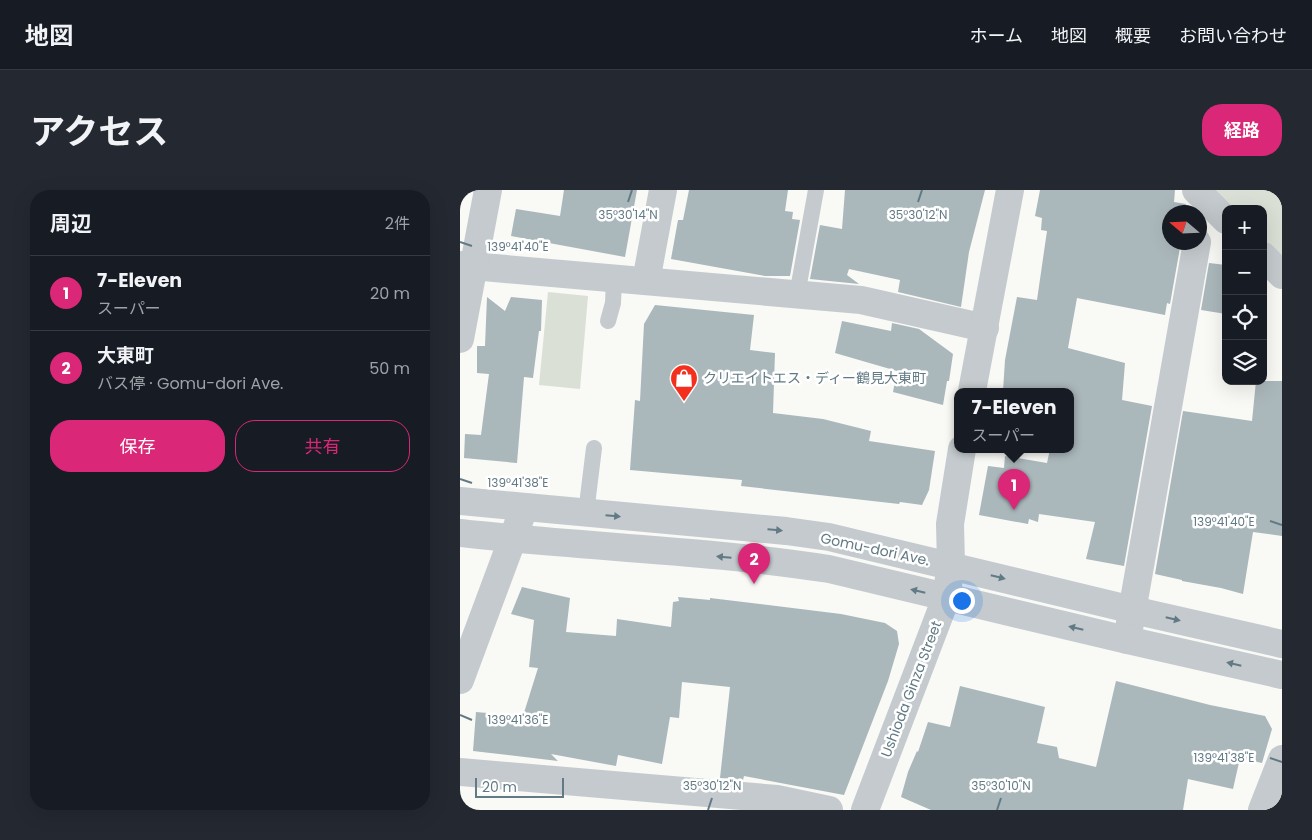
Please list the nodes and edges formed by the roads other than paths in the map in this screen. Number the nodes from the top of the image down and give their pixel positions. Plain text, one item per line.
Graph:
1 (488, 190) edge
2 (663, 190) edge
3 (816, 190) edge
4 (1010, 190) edge
5 (1200, 194) edge
6 (1222, 216) edge
7 (1196, 250) edge
8 (1267, 260) edge
9 (467, 265) edge
10 (1282, 275) edge
11 (614, 278) junction
12 (646, 282) junction
13 (797, 295) junction
14 (608, 321) dead end
15 (985, 328) junction
16 (460, 340) edge
17 (973, 388) edge
18 (594, 448) dead end
19 (961, 453) edge
20 (460, 501) edge
21 (524, 508) junction
22 (586, 514) junction
23 (460, 533) edge
24 (513, 539) junction
25 (951, 565) junction
26 (946, 598) junction
27 (1133, 610) junction
28 (1127, 640) junction
29 (1282, 644) edge
30 (1282, 674) edge
31 (460, 680) edge
32 (1282, 758) edge
33 (460, 772) edge
34 (636, 798) edge
35 (829, 810) edge
36 (865, 810) edge
37 (1262, 810) edge

1 - 9 street
2 - 12 street
3 - 13 lane
4 - 15 street
5 - 6 street
7 - 27 street
8 - 10 street
9 - 11 street
9 - 16 street
11 - 12 street
11 - 14 lane
12 - 13 street
13 - 15 street
15 - 17 street
18 - 22 lane
19 - 25 street, Ushioda Ginza Street
20 - 21 street, Gomu-dori Ave.
21 - 22 street, Gomu-dori Ave.
21 - 24 street
22 -> 25 street, Gomu-dori Ave.
23 - 24 street
26 -> 24 street
24 - 31 street
25 - 26 street, Ushioda Ginza Street
25 -> 27 street, Gomu-dori Ave.
28 -> 26 street
26 - 36 street, Ushioda Ginza Street
27 - 28 street
27 -> 29 street, Gomu-dori Ave.
30 -> 28 street
32 - 37 street
33 - 34 street
34 - 35 street

